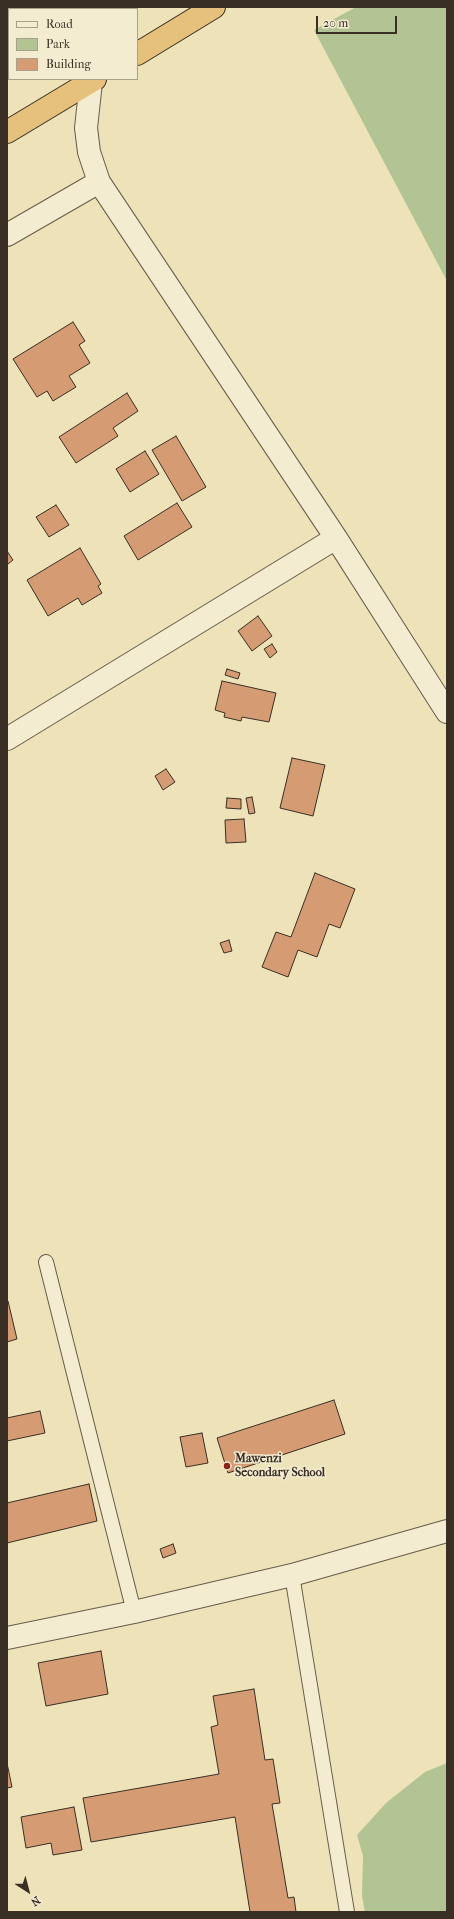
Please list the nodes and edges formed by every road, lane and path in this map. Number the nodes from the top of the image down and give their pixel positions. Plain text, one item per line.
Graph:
1 (214, 7) edge
2 (138, 53) edge
3 (93, 80) edge
4 (7, 132) edge
5 (99, 182) junction
6 (7, 235) edge
7 (336, 538) junction
8 (447, 712) edge
9 (7, 739) edge
10 (46, 1262) dead end
11 (447, 1531) edge
12 (292, 1575) junction
13 (134, 1612) junction
14 (7, 1638) edge
15 (347, 1912) edge

1 - 2 highway
3 - 4 highway
3 - 5 street
5 - 6 street
5 - 7 street
7 - 8 street
7 - 9 street
10 - 13 lane
11 - 12 street
12 - 13 street
12 - 15 lane
13 - 14 street

